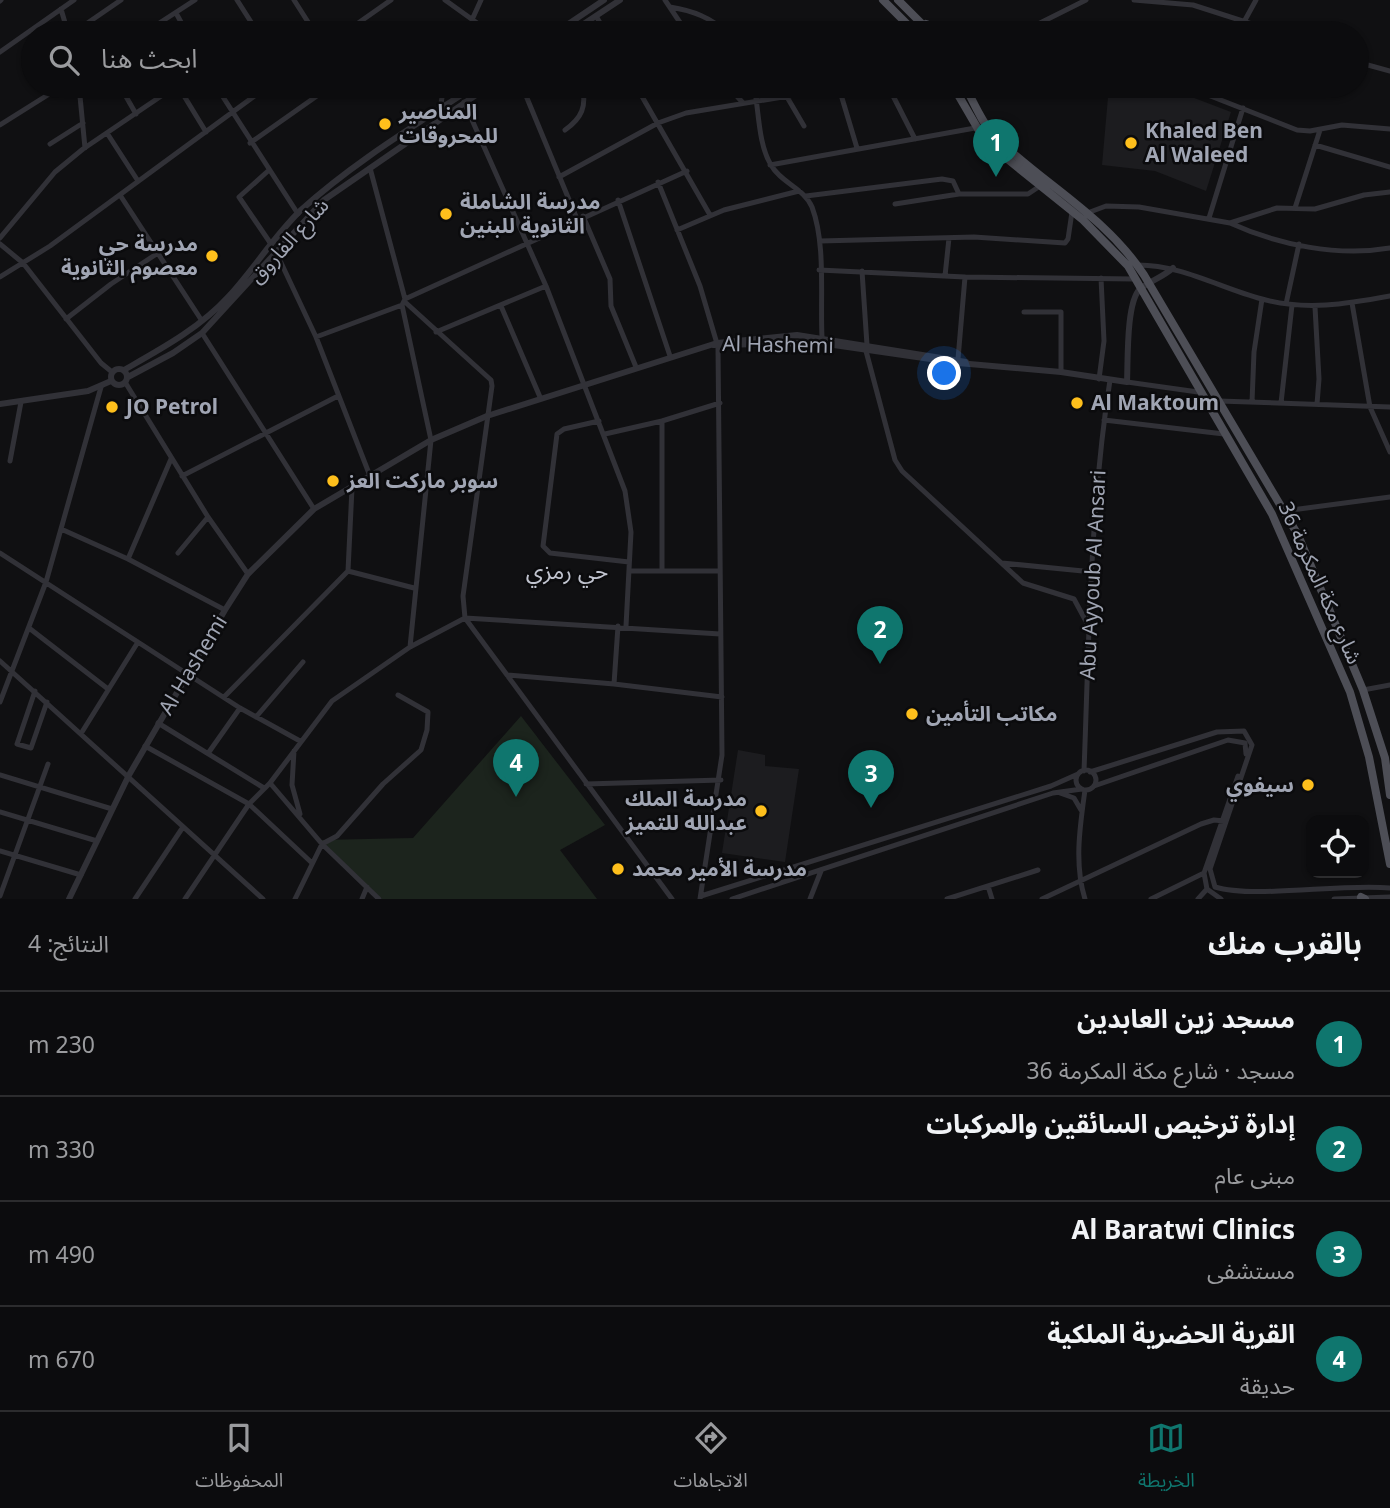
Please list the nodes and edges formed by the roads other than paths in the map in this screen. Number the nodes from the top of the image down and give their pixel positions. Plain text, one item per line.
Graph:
1 (74, 0) edge
2 (121, 0) edge
3 (195, 0) edge
4 (237, 0) edge
5 (294, 0) edge
6 (391, 0) edge
7 (445, 0) edge
8 (481, 0) edge
9 (604, 0) edge
10 (621, 0) edge
11 (665, 0) edge
12 (883, 0) edge
13 (898, 0) edge
14 (1086, 0) edge
15 (1134, 0) edge
16 (1256, 0) edge
17 (1194, 3) edge
18 (670, 7) junction
19 (61, 9) junction
20 (176, 13) junction
21 (596, 16) junction
22 (903, 17) junction
23 (1245, 20) joint
24 (44, 21) edge
25 (66, 21) edge
26 (89, 21) edge
27 (163, 21) edge
28 (180, 21) edge
29 (250, 21) edge
30 (307, 21) edge
31 (361, 21) edge
32 (472, 21) joint
33 (573, 21) edge
34 (588, 21) edge
35 (599, 21) edge
36 (679, 21) edge
37 (711, 21) edge
38 (906, 21) edge
39 (913, 21) edge
40 (920, 21) edge
41 (1044, 21) edge
42 (21, 37) edge
43 (0, 52) edge
44 (1369, 65) edge
45 (1390, 71) edge
46 (43, 98) edge
47 (80, 98) edge
48 (127, 98) edge
49 (158, 98) edge
50 (181, 98) edge
51 (224, 98) edge
52 (252, 98) edge
53 (314, 98) edge
54 (442, 98) edge
55 (457, 98) edge
56 (470, 98) edge
57 (527, 98) edge
58 (583, 98) edge
59 (643, 98) edge
60 (739, 98) edge
61 (756, 98) edge
62 (781, 98) edge
63 (788, 98) edge
64 (842, 98) edge
65 (894, 98) edge
66 (959, 98) edge
67 (972, 98) edge
68 (1218, 98) edge
69 (464, 102) junction
70 (757, 102) junction
71 (743, 103) junction
72 (1243, 107) junction
73 (440, 109) junction
74 (233, 113) junction
75 (136, 114) junction
76 (83, 123) junction
77 (658, 124) junction
78 (0, 125) edge
79 (804, 125) dead end
80 (975, 128) junction
81 (1390, 129) edge
82 (565, 130) dead end
83 (1320, 130) junction
84 (206, 132) junction
85 (107, 133) junction
86 (394, 139) junction
87 (915, 139) junction
88 (250, 143) junction
89 (50, 144) dead end
90 (1315, 145) junction
91 (400, 147) junction
92 (85, 148) junction
93 (858, 148) junction
94 (770, 165) junction
95 (1390, 167) edge
96 (370, 168) junction
97 (687, 171) junction
98 (268, 172) junction
99 (559, 177) junction
100 (138, 181) junction
101 (658, 182) junction
102 (1040, 186) junction
103 (799, 191) junction
104 (1390, 192) edge
105 (959, 194) junction
106 (120, 195) junction
107 (806, 196) junction
108 (618, 200) junction
109 (895, 204) dead end
110 (1295, 208) junction
111 (1072, 212) junction
112 (1090, 212) junction
113 (298, 214) junction
114 (710, 215) junction
115 (580, 218) junction
116 (1209, 218) junction
117 (1230, 223) junction
118 (677, 230) junction
119 (949, 237) junction
120 (0, 238) edge
121 (820, 241) junction
122 (526, 242) junction
123 (0, 244) edge
124 (271, 244) junction
125 (1299, 244) junction
126 (1390, 248) edge
127 (276, 252) junction
128 (158, 253) junction
129 (23, 263) junction
130 (1138, 265) junction
131 (1128, 267) junction
132 (1173, 268) junction
133 (819, 270) junction
134 (862, 271) junction
135 (945, 276) junction
136 (0, 277) edge
137 (965, 277) junction
138 (1101, 278) junction
139 (1134, 279) junction
140 (1150, 284) junction
141 (546, 286) junction
142 (1140, 289) junction
143 (1390, 296) edge
144 (1262, 299) junction
145 (404, 302) junction
146 (1352, 303) junction
147 (1289, 305) junction
148 (501, 306) junction
149 (1315, 307) junction
150 (1024, 312) dead end
151 (66, 319) junction
152 (202, 321) junction
153 (436, 332) junction
154 (202, 333) junction
155 (316, 337) junction
156 (822, 337) junction
157 (775, 338) junction
158 (716, 345) junction
159 (867, 348) junction
160 (670, 356) junction
161 (958, 359) junction
162 (966, 362) junction
163 (636, 367) junction
164 (112, 372) junction
165 (1061, 372) junction
166 (126, 376) junction
167 (1100, 379) junction
168 (111, 380) junction
169 (1110, 380) junction
170 (1127, 382) junction
171 (583, 383) junction
172 (101, 387) junction
173 (1198, 392) junction
174 (338, 396) junction
175 (540, 397) junction
176 (1216, 400) junction
177 (21, 402) junction
178 (1252, 402) junction
179 (720, 403) junction
180 (1281, 403) junction
181 (0, 404) edge
182 (1317, 404) junction
183 (1370, 407) junction
184 (1390, 407) edge
185 (487, 416) junction
186 (1104, 420) junction
187 (599, 421) junction
188 (662, 421) junction
189 (265, 432) junction
190 (605, 434) junction
191 (1224, 434) junction
192 (431, 440) junction
193 (1390, 452) edge
194 (172, 459) junction
195 (10, 461) dead end
196 (182, 476) junction
197 (370, 476) junction
198 (352, 488) junction
199 (1390, 497) edge
200 (314, 509) junction
201 (1284, 511) junction
202 (208, 517) junction
203 (61, 529) junction
204 (0, 553) edge
205 (178, 553) dead end
206 (128, 559) junction
207 (629, 562) junction
208 (1002, 563) junction
209 (348, 571) junction
210 (629, 571) junction
211 (662, 571) junction
212 (720, 571) junction
213 (1093, 572) junction
214 (248, 574) junction
215 (46, 582) junction
216 (414, 588) junction
217 (225, 610) junction
218 (465, 618) junction
219 (618, 626) junction
220 (626, 626) junction
221 (1089, 626) junction
222 (29, 628) junction
223 (720, 634) junction
224 (138, 642) junction
225 (410, 647) junction
226 (0, 661) edge
227 (303, 662) dead end
228 (12, 671) junction
229 (189, 675) junction
230 (507, 675) junction
231 (614, 684) junction
232 (1390, 685) edge
233 (108, 689) junction
234 (1363, 690) junction
235 (35, 691) junction
236 (398, 695) dead end
237 (224, 697) junction
238 (722, 697) junction
239 (0, 702) edge
240 (47, 702) junction
241 (240, 708) junction
242 (256, 717) junction
243 (158, 723) junction
244 (82, 732) junction
245 (300, 741) junction
246 (145, 746) junction
247 (294, 751) junction
248 (209, 752) junction
249 (48, 764) dead end
250 (1084, 772) junction
251 (0, 775) edge
252 (129, 775) junction
253 (721, 780) junction
254 (270, 783) junction
255 (586, 783) junction
256 (1389, 784) edge
257 (1094, 786) junction
258 (39, 788) junction
259 (264, 788) junction
260 (1083, 789) junction
261 (1057, 792) junction
262 (1390, 795) edge
263 (249, 804) junction
264 (112, 810) junction
265 (0, 812) edge
266 (1082, 812) junction
267 (301, 817) junction
268 (27, 820) junction
269 (1224, 821) junction
270 (183, 827) junction
271 (97, 841) junction
272 (322, 844) junction
273 (0, 851) edge
274 (214, 853) junction
275 (15, 856) junction
276 (313, 863) junction
277 (1390, 864) edge
278 (1038, 870) dead end
279 (821, 871) junction
280 (1203, 873) junction
281 (81, 875) junction
282 (1079, 880) junction
283 (988, 886) junction
284 (367, 887) junction
285 (1390, 888) edge
286 (1, 889) edge
287 (1207, 889) junction
288 (0, 896) edge
289 (1314, 896) edge
290 (1323, 896) edge
291 (701, 897) edge
292 (1390, 897) edge
293 (1363, 898) edge
294 (69, 899) edge
295 (135, 899) edge
296 (185, 899) edge
297 (263, 899) edge
298 (295, 899) edge
299 (362, 899) edge
300 (379, 899) edge
301 (672, 899) edge
302 (732, 899) edge
303 (810, 899) edge
304 (947, 899) edge
305 (992, 899) edge
306 (1042, 899) edge
307 (1085, 899) edge
308 (1151, 899) edge
309 (1198, 899) edge
310 (1222, 899) edge
311 (1334, 899) edge

1 - 19 street
2 - 26 street
3 - 20 street
4 - 29 street
5 - 30 street
6 - 31 street
7 - 32 street
8 - 32 street
9 - 33 street
10 - 21 street
11 - 18 street
12 - 22 main road
13 - 40 main road
14 - 41 street
15 - 17 street
16 - 23 street
17 - 23 street
18 - 36 street
18 - 37 street
19 - 24 street
19 - 25 street
20 - 27 street
20 - 28 street
21 - 34 street
21 - 35 street
22 - 38 main road
22 - 39 main road
42 - 43 street
44 - 45 street
46 - 78 street
47 - 76 street
48 - 75 street
49 - 75 street
50 - 84 street
51 - 74 street
52 - 74 street
53 - 88 street
54 - 73 street
55 - 73 street, شارع الفاروق
56 - 69 street, شارع الفاروق
57 - 99 street
58 - 82 street
59 - 77 street
60 - 71 street
61 - 70 street
62 - 70 street
63 - 79 street
64 - 93 street
65 - 87 street
66 - 80 main road, شارع مكة المكرمة 36
67 - 112 main road, شارع مكة المكرمة 36
68 - 72 street
69 - 91 street, شارع الفاروق
69 - 122 street
70 - 71 street
70 - 94 street
71 - 77 street
72 - 83 street
72 - 116 street
73 - 86 street, شارع الفاروق
74 - 84 street
74 - 88 street
75 - 85 street
76 - 89 street
76 - 92 street
77 - 97 street
77 - 99 street
80 - 87 street
80 - 102 main road, شارع مكة المكرمة 36
81 - 83 street
83 - 90 street
84 - 100 street
85 - 92 street
85 - 100 street
86 - 91 street
86 - 113 street, شارع الفاروق
87 - 93 street
88 - 98 street
90 - 95 street
90 - 110 street
91 - 96 street, شارع الفاروق
92 - 120 street
93 - 94 street
94 - 103 street
96 - 127 street, شارع الفاروق
96 - 145 street
97 - 101 street
97 - 114 street
98 - 113 street
98 - 124 street
99 - 115 street
100 - 106 street
101 - 108 street
101 - 118 street
102 - 105 street
102 - 111 main road, شارع مكة المكرمة 36
103 - 107 street
103 - 114 street
104 - 110 street
105 - 107 street
105 - 109 street
106 - 128 street
106 - 129 street
107 - 121 street
108 - 115 street
108 - 160 street
110 - 117 street
111 - 119 street
111 - 131 main road, شارع مكة المكرمة 36
112 - 116 street
112 - 130 main road, شارع مكة المكرمة 36
113 - 124 street, شارع الفاروق
114 - 118 street
115 - 122 street
115 - 163 street
116 - 117 street
117 - 125 street
118 - 158 street
119 - 121 street
119 - 135 street
121 - 133 street
122 - 141 street
122 - 145 street
123 - 129 street
124 - 152 street, شارع الفاروق
125 - 126 street
125 - 147 street
127 - 154 street, شارع الفاروق
127 - 155 street
128 - 151 street
128 - 152 street
129 - 136 street
129 - 151 street
130 - 131 street
130 - 132 street
130 - 140 main road, شارع مكة المكرمة 36
131 - 139 main road, شارع مكة المكرمة 36
132 - 140 street
132 - 144 street
133 - 134 street
133 - 156 street
134 - 135 street
134 - 159 street
135 - 137 street
137 - 138 street
137 - 161 street
138 - 139 street
138 - 167 street
139 - 142 main road, شارع مكة المكرمة 36
140 - 142 street
140 - 176 main road, شارع مكة المكرمة 36
141 - 148 street
141 - 171 street
142 - 170 street
142 - 173 main road, شارع مكة المكرمة 36
143 - 146 street
144 - 147 street
144 - 178 street
145 - 153 street
145 - 155 street
145 - 192 street
146 - 149 street
146 - 183 street
147 - 149 street
147 - 180 street
148 - 153 street
148 - 175 street
149 - 182 street
150 - 165 street
151 - 164 street
152 - 166 street, شارع الفاروق
153 - 185 street
154 - 166 street, شارع الفاروق
154 - 189 street
155 - 174 street
156 - 157 street, Al Hashemi
156 - 159 street, Al Hashemi
157 - 158 street, Al Hashemi
157 - 159 street, Al Hashemi
158 - 160 street, Al Hashemi
158 - 179 street
159 - 161 street, Al Hashemi
159 - 162 street, Al Hashemi
159 - 208 street
160 - 163 street, Al Hashemi
161 - 162 street, Al Hashemi
162 - 165 street, Al Hashemi
163 - 171 street, Al Hashemi
164 - 166 street
164 - 168 street
165 - 167 street, Al Hashemi
166 - 168 street
166 - 194 street
167 - 169 street, Al Hashemi
168 - 172 street
169 - 170 street, Al Hashemi
169 - 186 street, Abu Ayyoub Al Ansari
170 - 173 street
171 - 175 street, Al Hashemi
171 - 187 street
172 - 177 street
172 - 203 street
173 - 191 main road, شارع مكة المكرمة 36
174 - 189 street
174 - 197 street
175 - 185 street, Al Hashemi
176 - 178 street
176 - 201 main road, شارع مكة المكرمة 36
177 - 181 street
177 - 195 street
178 - 180 street
179 - 188 street
179 - 212 street
180 - 182 street
182 - 183 street
183 - 184 street
183 - 193 street
185 - 192 street, Al Hashemi
185 - 218 street
186 - 191 street
186 - 213 street, Abu Ayyoub Al Ansari
187 - 190 street
187 - 207 street
188 - 190 street
188 - 211 street
189 - 196 street
189 - 200 street
190 - 207 street
191 - 277 main road, شارع مكة المكرمة 36
192 - 197 street, Al Hashemi
192 - 216 street
194 - 196 street
194 - 206 street
196 - 202 street
197 - 198 street, Al Hashemi
198 - 200 street, Al Hashemi
198 - 209 street
199 - 201 street
200 - 214 street, Al Hashemi
201 - 234 main road, شارع مكة المكرمة 36
202 - 205 street
202 - 214 street
203 - 206 street
203 - 215 street
204 - 215 street
206 - 217 street
207 - 210 street
208 - 213 street
208 - 221 street
209 - 216 street
209 - 237 street
210 - 211 street
210 - 220 street
211 - 212 street
212 - 223 street
213 - 221 street, Abu Ayyoub Al Ansari
214 - 217 street, Al Hashemi
215 - 222 street
215 - 224 street
216 - 225 street
217 - 229 street, Al Hashemi
218 - 219 street
218 - 225 street
218 - 230 street
219 - 220 street
219 - 231 street
220 - 223 street
221 - 250 street, Abu Ayyoub Al Ansari
222 - 228 street
222 - 233 street
223 - 238 street
224 - 229 street
224 - 233 street
225 - 245 street
226 - 228 street
227 - 242 street
228 - 235 street
228 - 239 street
229 - 237 street
229 - 243 street, Al Hashemi
230 - 231 street
230 - 255 street
231 - 238 street
232 - 234 street
233 - 244 street
234 - 256 main road, شارع مكة المكرمة 36
235 - 240 street
235 - 240 street
236 - 272 street
237 - 241 street
238 - 253 street
240 - 244 street
241 - 242 street
241 - 248 street
242 - 245 street
243 - 246 street, Al Hashemi
243 - 248 street
244 - 252 street
245 - 247 street
246 - 252 street, Al Hashemi
246 - 263 street
247 - 254 street
247 - 267 street
248 - 259 street
249 - 258 street
250 - 257 street
250 - 260 street
250 - 269 street
250 - 291 street
251 - 258 street
252 - 264 street, Al Hashemi
252 - 270 street
253 - 255 street
253 - 291 street
254 - 259 street
254 - 267 street
255 - 301 street
256 - 262 main road, شارع مكة المكرمة 36
257 - 260 street
257 - 269 street
258 - 264 street
258 - 268 street
259 - 263 street
260 - 261 street
260 - 266 street
261 - 266 street
261 - 279 street
263 - 274 street
263 - 276 street
264 - 271 street, Al Hashemi
265 - 268 street
266 - 282 street
267 - 272 street
268 - 271 street
268 - 275 street
269 - 280 street
269 - 282 street
269 - 289 street
270 - 274 street
270 - 295 street
271 - 281 street, Al Hashemi
272 - 276 street
272 - 284 street
273 - 275 street
274 - 296 street
274 - 297 street
275 - 281 street
275 - 286 street
276 - 298 street
278 - 283 street
279 - 302 street
279 - 303 street
280 - 287 street
280 - 308 street
281 - 294 street, Al Hashemi
282 - 306 street
282 - 307 street
283 - 304 street
283 - 305 street
284 - 299 street
284 - 300 street
285 - 290 street
286 - 288 street
287 - 309 street
287 - 310 street
289 - 290 street
292 - 293 street
293 - 311 street

